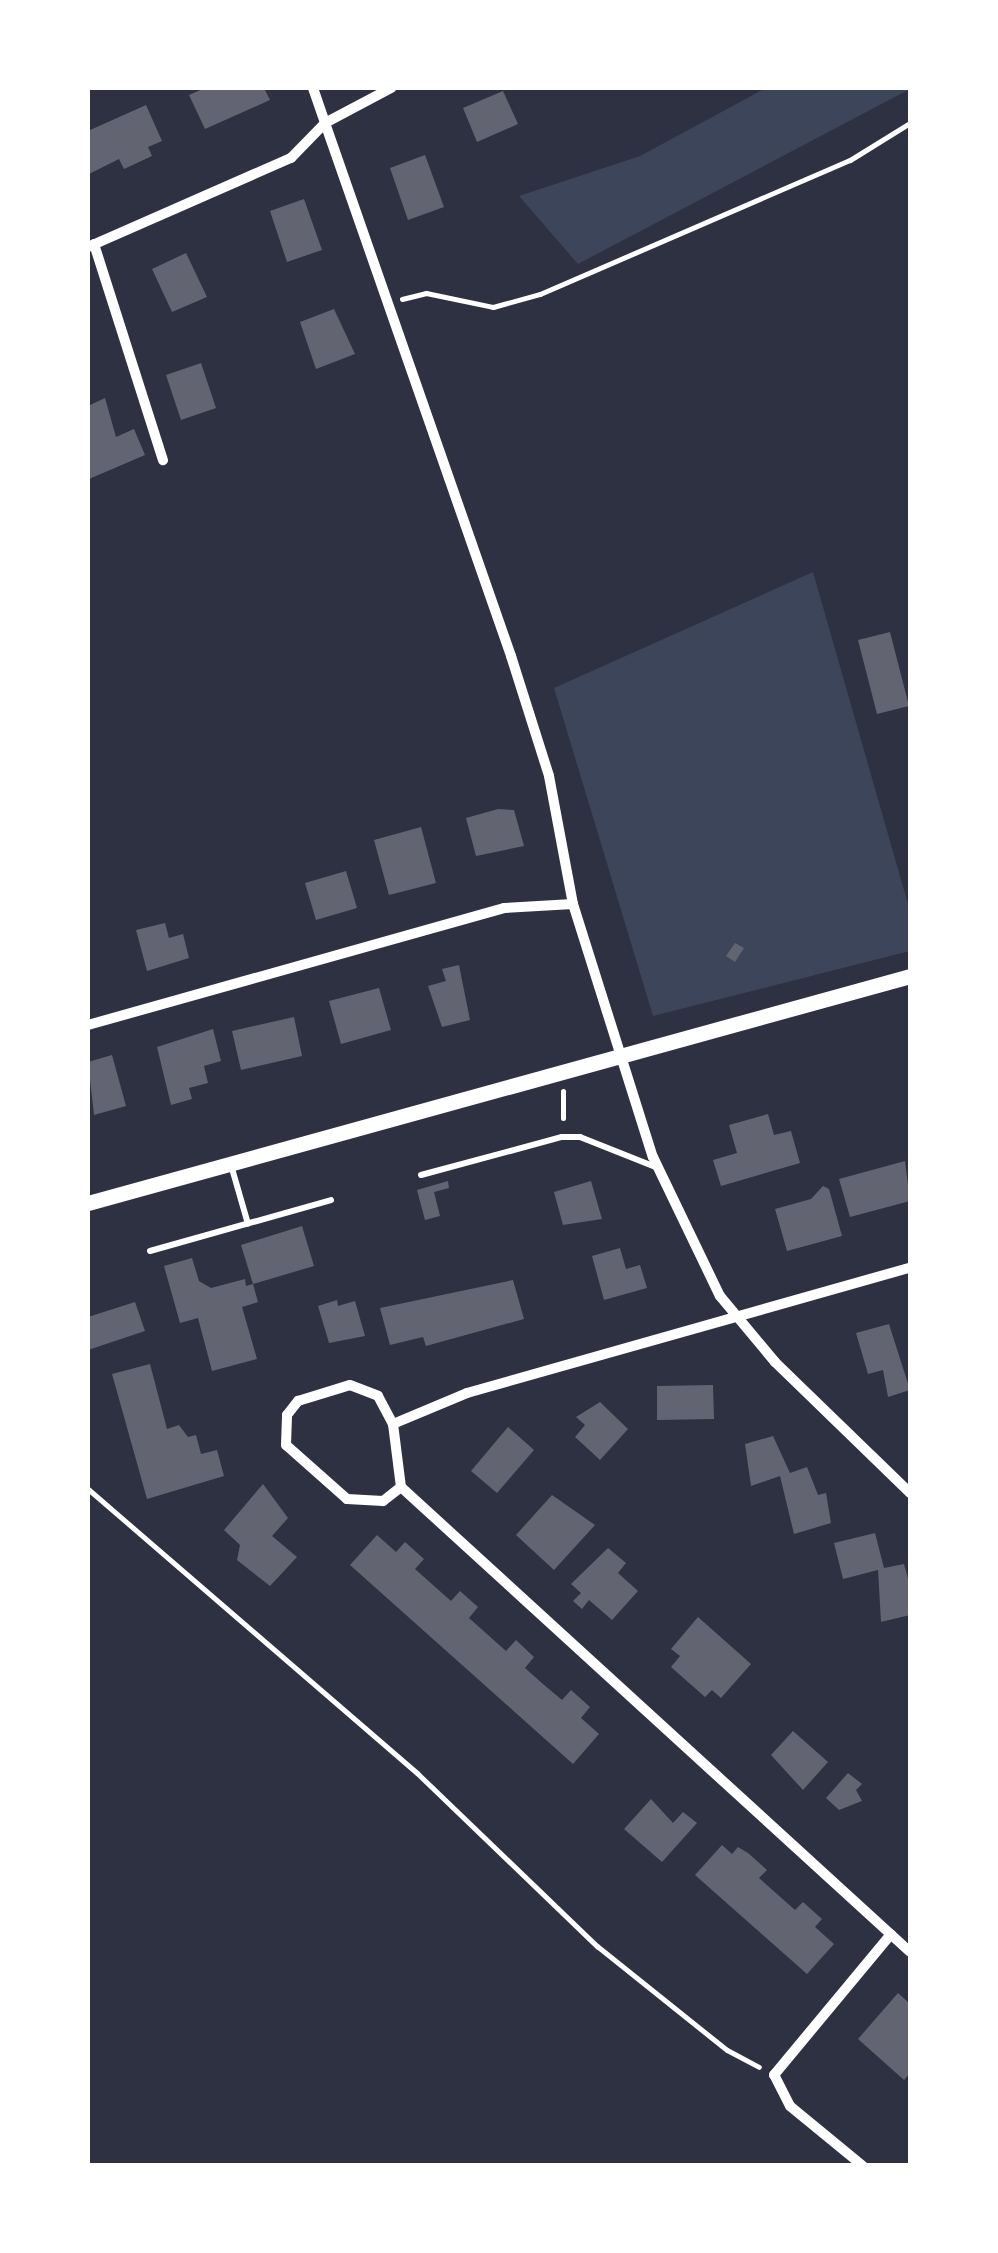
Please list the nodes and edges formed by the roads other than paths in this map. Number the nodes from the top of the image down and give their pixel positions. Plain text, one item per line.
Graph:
1 (313, 88) edge
2 (391, 88) edge
3 (325, 123) junction
4 (91, 246) edge
5 (163, 460) dead end
6 (573, 904) junction
7 (910, 976) edge
8 (88, 1025) edge
9 (620, 1058) junction
10 (231, 1164) junction
11 (659, 1168) junction
12 (421, 1175) dead end
13 (331, 1200) dead end
14 (88, 1204) edge
15 (248, 1224) junction
16 (150, 1251) dead end
17 (910, 1268) edge
18 (736, 1319) junction
19 (393, 1424) junction
20 (400, 1487) junction
21 (910, 1494) edge
22 (892, 1934) junction
23 (910, 1952) edge
24 (864, 2166) edge

1 - 3 street
2 - 3 street
3 - 4 street
3 - 6 street
4 - 5 street
6 - 8 street
6 - 9 street
7 - 9 street
9 - 10 street
9 - 11 street
10 - 14 street
10 - 15 lane
11 - 12 lane
11 - 18 street
13 - 15 lane
15 - 16 lane
17 - 18 street
18 - 19 street
18 - 21 street
19 - 20 street
19 - 20 street
20 - 22 street
22 - 23 street
22 - 24 street

